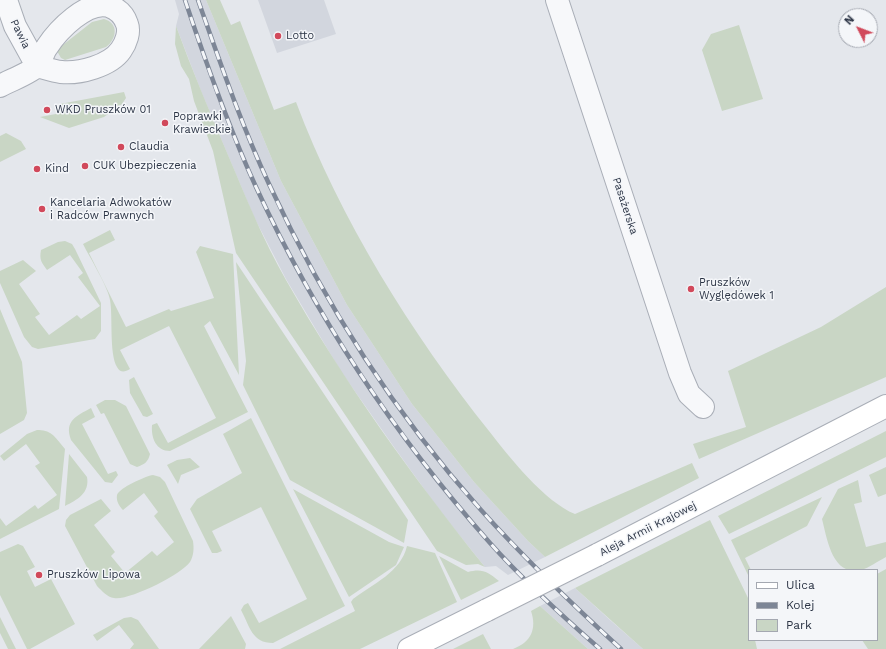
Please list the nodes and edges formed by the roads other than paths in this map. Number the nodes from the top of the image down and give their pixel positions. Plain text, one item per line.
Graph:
1 (6, 0) edge
2 (557, 0) edge
3 (0, 86) edge
4 (886, 406) edge
5 (703, 407) dead end
6 (409, 649) edge

1 - 3 street, Pawia
2 - 5 street, Pasażerska
4 - 6 street, Aleja Armii Krajowej, bridge

